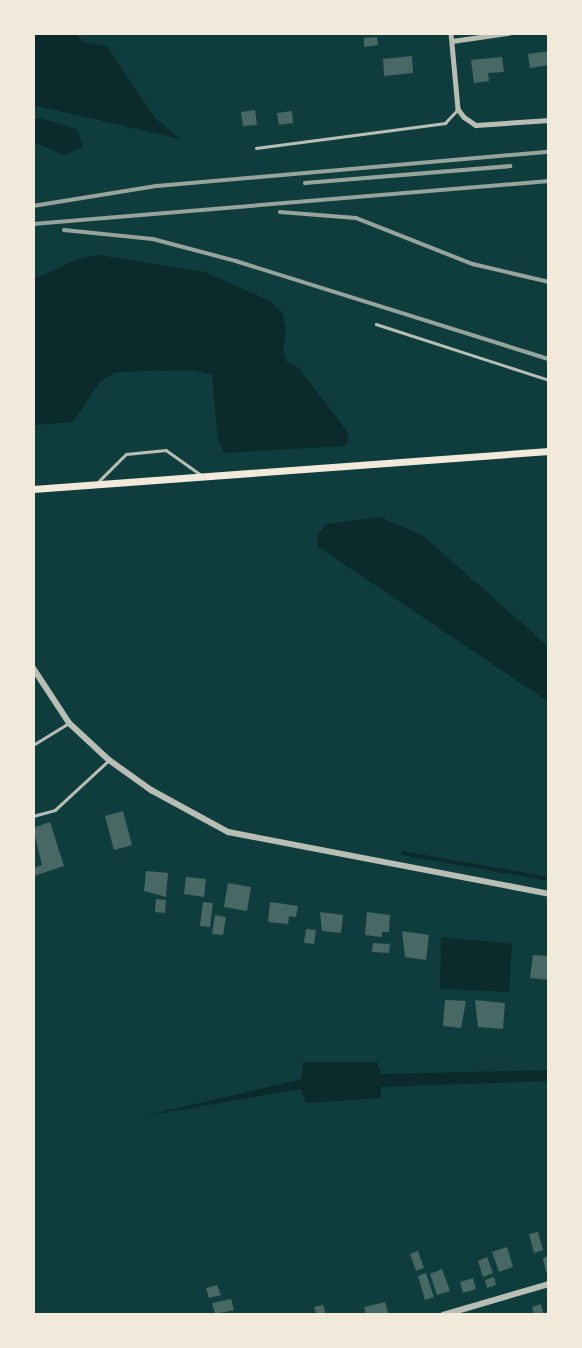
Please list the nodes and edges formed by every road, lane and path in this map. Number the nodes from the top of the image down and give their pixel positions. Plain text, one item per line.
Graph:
1 (451, 33) edge
2 (508, 33) edge
3 (452, 41) junction
4 (458, 109) junction
5 (549, 120) edge
6 (256, 148) dead end
7 (376, 324) dead end
8 (549, 380) edge
9 (549, 451) edge
10 (203, 476) junction
11 (96, 484) junction
12 (33, 489) edge
13 (33, 668) edge
14 (69, 723) junction
15 (33, 746) edge
16 (109, 760) junction
17 (33, 816) edge
18 (549, 894) edge
19 (549, 1284) edge
20 (443, 1315) edge

1 - 3 street
2 - 3 street
3 - 4 street
4 - 5 street
4 - 6 lane
7 - 8 lane
9 - 10 main road
10 - 11 main road
10 - 11 lane
11 - 12 main road
13 - 14 street
14 - 15 lane
14 - 16 street
16 - 17 lane
16 - 18 street
19 - 20 street

